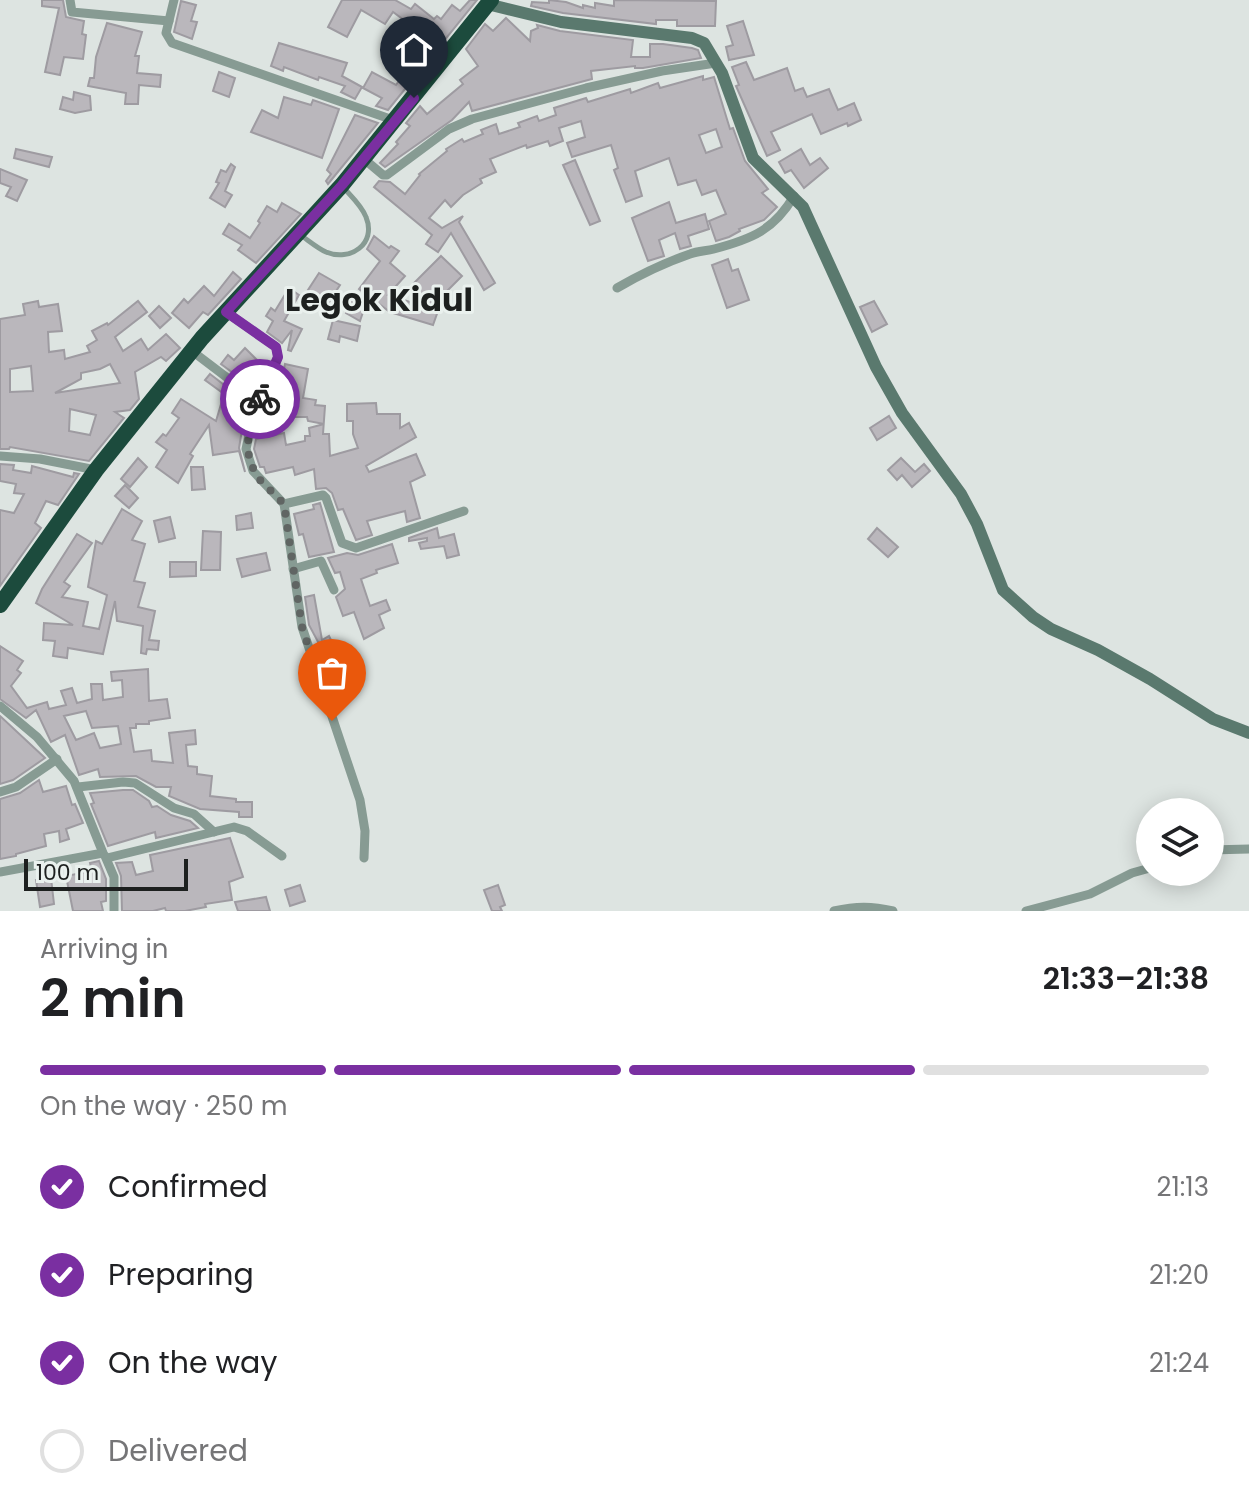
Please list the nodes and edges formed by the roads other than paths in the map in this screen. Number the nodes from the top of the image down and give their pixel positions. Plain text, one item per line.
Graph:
1 (70, 0) edge
2 (174, 0) edge
3 (489, 2) edge
4 (169, 21) junction
5 (716, 63) junction
6 (396, 121) junction
7 (364, 159) junction
8 (342, 185) junction
9 (794, 196) junction
10 (298, 234) junction
11 (617, 288) dead end
12 (226, 312) junction
13 (192, 351) junction
14 (259, 402) junction
15 (0, 456) edge
16 (96, 470) junction
17 (284, 504) junction
18 (464, 511) dead end
19 (293, 569) junction
20 (334, 590) dead end
21 (0, 605) edge
22 (0, 706) edge
23 (1249, 733) edge
24 (57, 759) junction
25 (78, 787) junction
26 (0, 792) edge
27 (214, 832) junction
28 (1249, 849) edge
29 (1224, 850) edge
30 (105, 856) junction
31 (282, 856) dead end
32 (364, 858) dead end
33 (0, 872) edge
34 (1136, 872) edge
35 (114, 911) edge
36 (834, 911) edge
37 (893, 911) edge
38 (1026, 911) edge

1 - 4 street
2 - 4 street
3 - 5 street
3 - 6 highway
4 - 6 street
5 - 7 street
5 - 9 street
6 - 7 highway
7 - 8 highway
8 - 10 highway
8 - 10 lane
9 - 11 street
9 - 23 street
10 - 12 highway
12 - 13 highway
12 - 14 street
13 - 14 street
13 - 16 highway
14 - 17 street
15 - 16 street
16 - 21 highway
17 - 18 street
17 - 19 street
19 - 20 street
19 - 32 street
22 - 24 street
24 - 25 street
24 - 26 street
25 - 27 street
25 - 30 street
27 - 30 street
27 - 31 street
28 - 29 street
30 - 33 street
30 - 35 street
34 - 38 street
36 - 37 street

